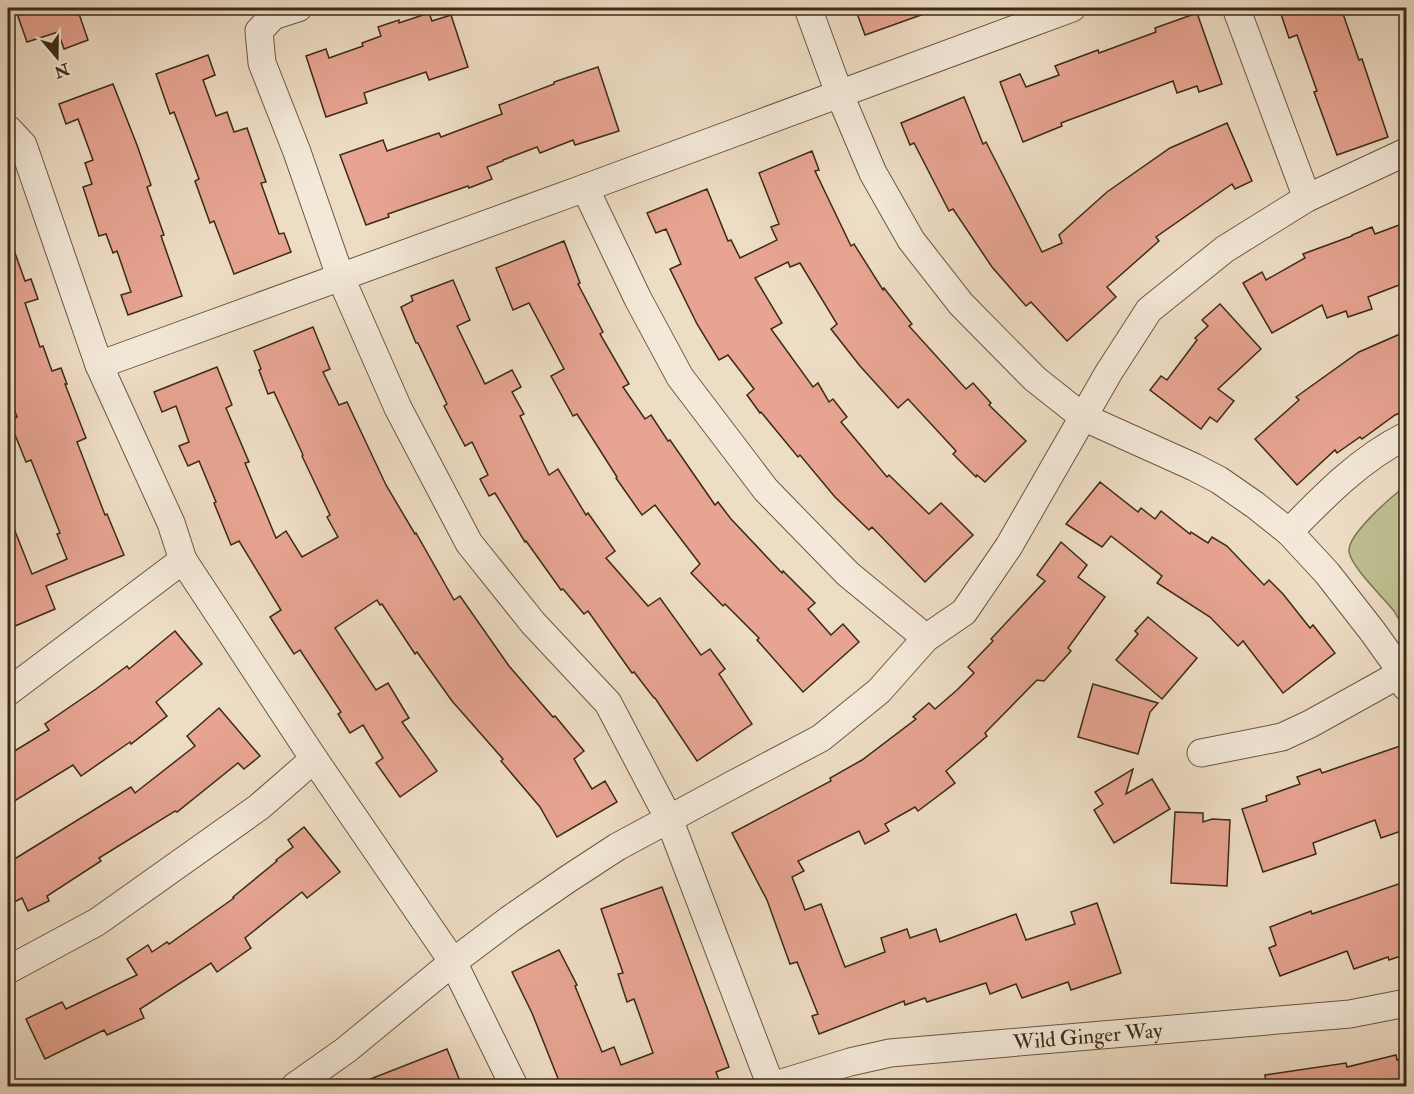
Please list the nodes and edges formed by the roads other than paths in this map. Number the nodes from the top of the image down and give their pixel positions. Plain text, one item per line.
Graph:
1 (298, 8) edge
2 (808, 8) edge
3 (1072, 8) edge
4 (1236, 8) edge
5 (839, 93) junction
6 (8, 129) edge
7 (1407, 152) edge
8 (585, 188) junction
9 (1307, 198) junction
10 (340, 276) junction
11 (99, 364) junction
12 (1083, 417) junction
13 (1407, 436) edge
14 (1289, 532) junction
15 (183, 560) junction
16 (926, 638) junction
17 (1403, 680) edge
18 (8, 692) edge
19 (1201, 753) dead end
20 (314, 759) junction
21 (669, 819) junction
22 (453, 962) junction
23 (8, 970) edge
24 (1407, 1003) edge
25 (295, 1086) edge
26 (514, 1086) edge
27 (772, 1086) edge

1 - 10 street
2 - 5 street
3 - 5 street
4 - 9 street
5 - 8 street
5 - 12 street
6 - 11 street
7 - 9 street
8 - 10 street
8 - 16 street
9 - 12 street
10 - 11 street
10 - 21 street
11 - 15 street
12 - 14 street
12 - 16 street
13 - 14 street
14 - 17 street
15 - 18 street
15 - 20 street
16 - 21 street
17 - 19 street
20 - 22 street
20 - 23 street
21 - 22 street
21 - 27 street
22 - 25 street
22 - 26 street
24 - 27 street, Wild Ginger Way

